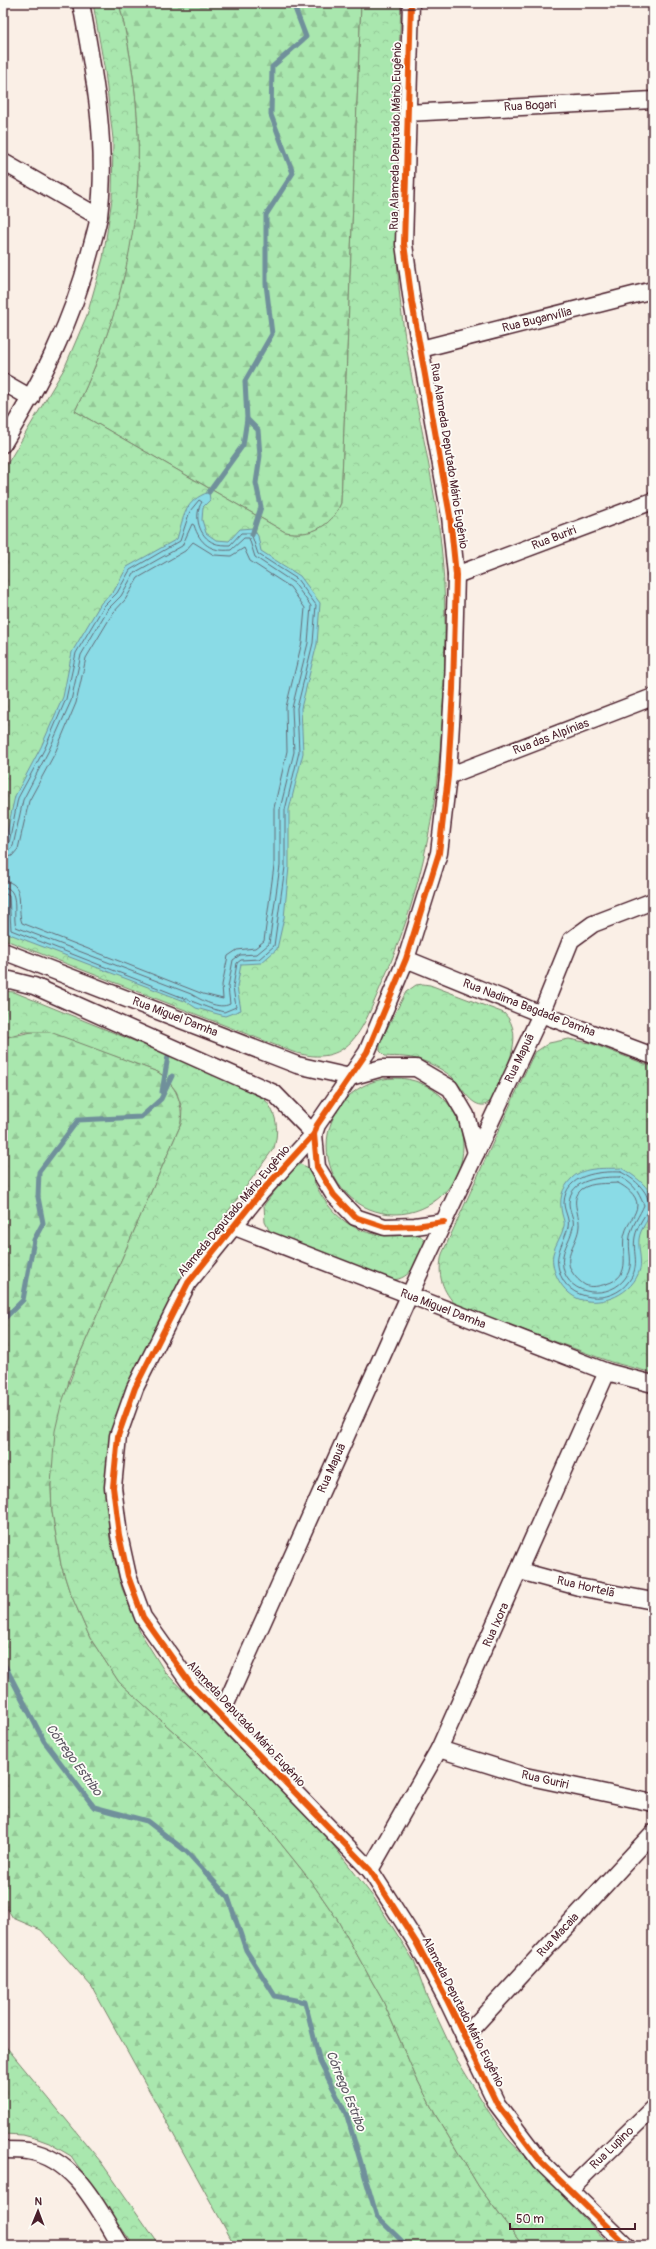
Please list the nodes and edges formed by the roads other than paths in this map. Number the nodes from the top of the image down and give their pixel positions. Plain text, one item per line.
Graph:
1 (81, 3) edge
2 (411, 3) edge
3 (653, 100) edge
4 (406, 112) junction
5 (3, 162) edge
6 (99, 217) junction
7 (653, 290) edge
8 (421, 349) junction
9 (3, 382) edge
10 (31, 398) junction
11 (3, 444) edge
12 (653, 501) edge
13 (456, 575) junction
14 (653, 697) edge
15 (448, 776) junction
16 (653, 901) edge
17 (3, 951) edge
18 (406, 959) junction
19 (3, 981) edge
20 (541, 1014) junction
21 (653, 1056) edge
22 (354, 1072) junction
23 (314, 1134) junction
24 (476, 1153) junction
25 (444, 1222) junction
26 (235, 1227) junction
27 (409, 1296) junction
28 (607, 1372) junction
29 (653, 1384) edge
30 (520, 1571) junction
31 (653, 1601) edge
32 (221, 1715) junction
33 (439, 1750) junction
34 (653, 1803) edge
35 (653, 1833) edge
36 (370, 1870) junction
37 (464, 2037) junction
38 (653, 2108) edge
39 (3, 2150) edge
40 (570, 2189) junction
41 (122, 2246) edge
42 (627, 2246) edge

1 - 6 street
2 - 4 street, Rua Alameda Deputado Mário Eugênio
3 - 4 street, Rua Bogari
4 - 8 street, Rua Alameda Deputado Mário Eugênio
5 - 6 street
6 - 10 street
7 - 8 street, Rua Buganvília
8 - 13 street, Rua Alameda Deputado Mário Eugênio
9 - 10 street
10 - 11 street
12 - 13 street, Rua Buriri
13 - 15 street, Rua Alameda Deputado Mário Eugênio
14 - 15 street, Rua das Alpínias
15 - 18 street, Rua Alameda Deputado Mário Eugênio
16 - 20 street, Rua Mapuã
17 - 22 street, Rua Miguel Damha
18 - 20 street, Rua Nadima Bagdade Damha
18 - 22 street, Rua Alameda Deputado Mário Eugênio
19 - 23 street
20 - 21 street, Rua Nadima Bagdade Damha
20 - 24 street, Rua Mapuã
22 - 23 street, Rua Alameda Deputado Mário Eugênio
22 - 24 street
23 - 25 street
23 - 26 street, Alameda Deputado Mário Eugênio
24 - 25 street, Rua Mapuã
25 - 27 street, Rua Mapuã
26 - 27 street, Rua Miguel Damha
26 - 32 street, Alameda Deputado Mário Eugênio
27 - 28 street, Rua Miguel Damha
27 - 32 street, Rua Mapuã
28 - 29 street, Rua Miguel Damha
28 - 30 street, Rua Ixora
30 - 31 street, Rua Hortelã
30 - 33 street, Rua Ixora
32 - 36 street, Alameda Deputado Mário Eugênio
33 - 34 street, Rua Guriri
33 - 36 street, Rua Ixora
35 - 37 street, Rua Macaia
36 - 37 street, Alameda Deputado Mário Eugênio
37 - 40 street, Alameda Deputado Mário Eugênio
38 - 40 street, Rua Lupino
39 - 41 street
40 - 42 street, Alameda Deputado Mário Eugênio

